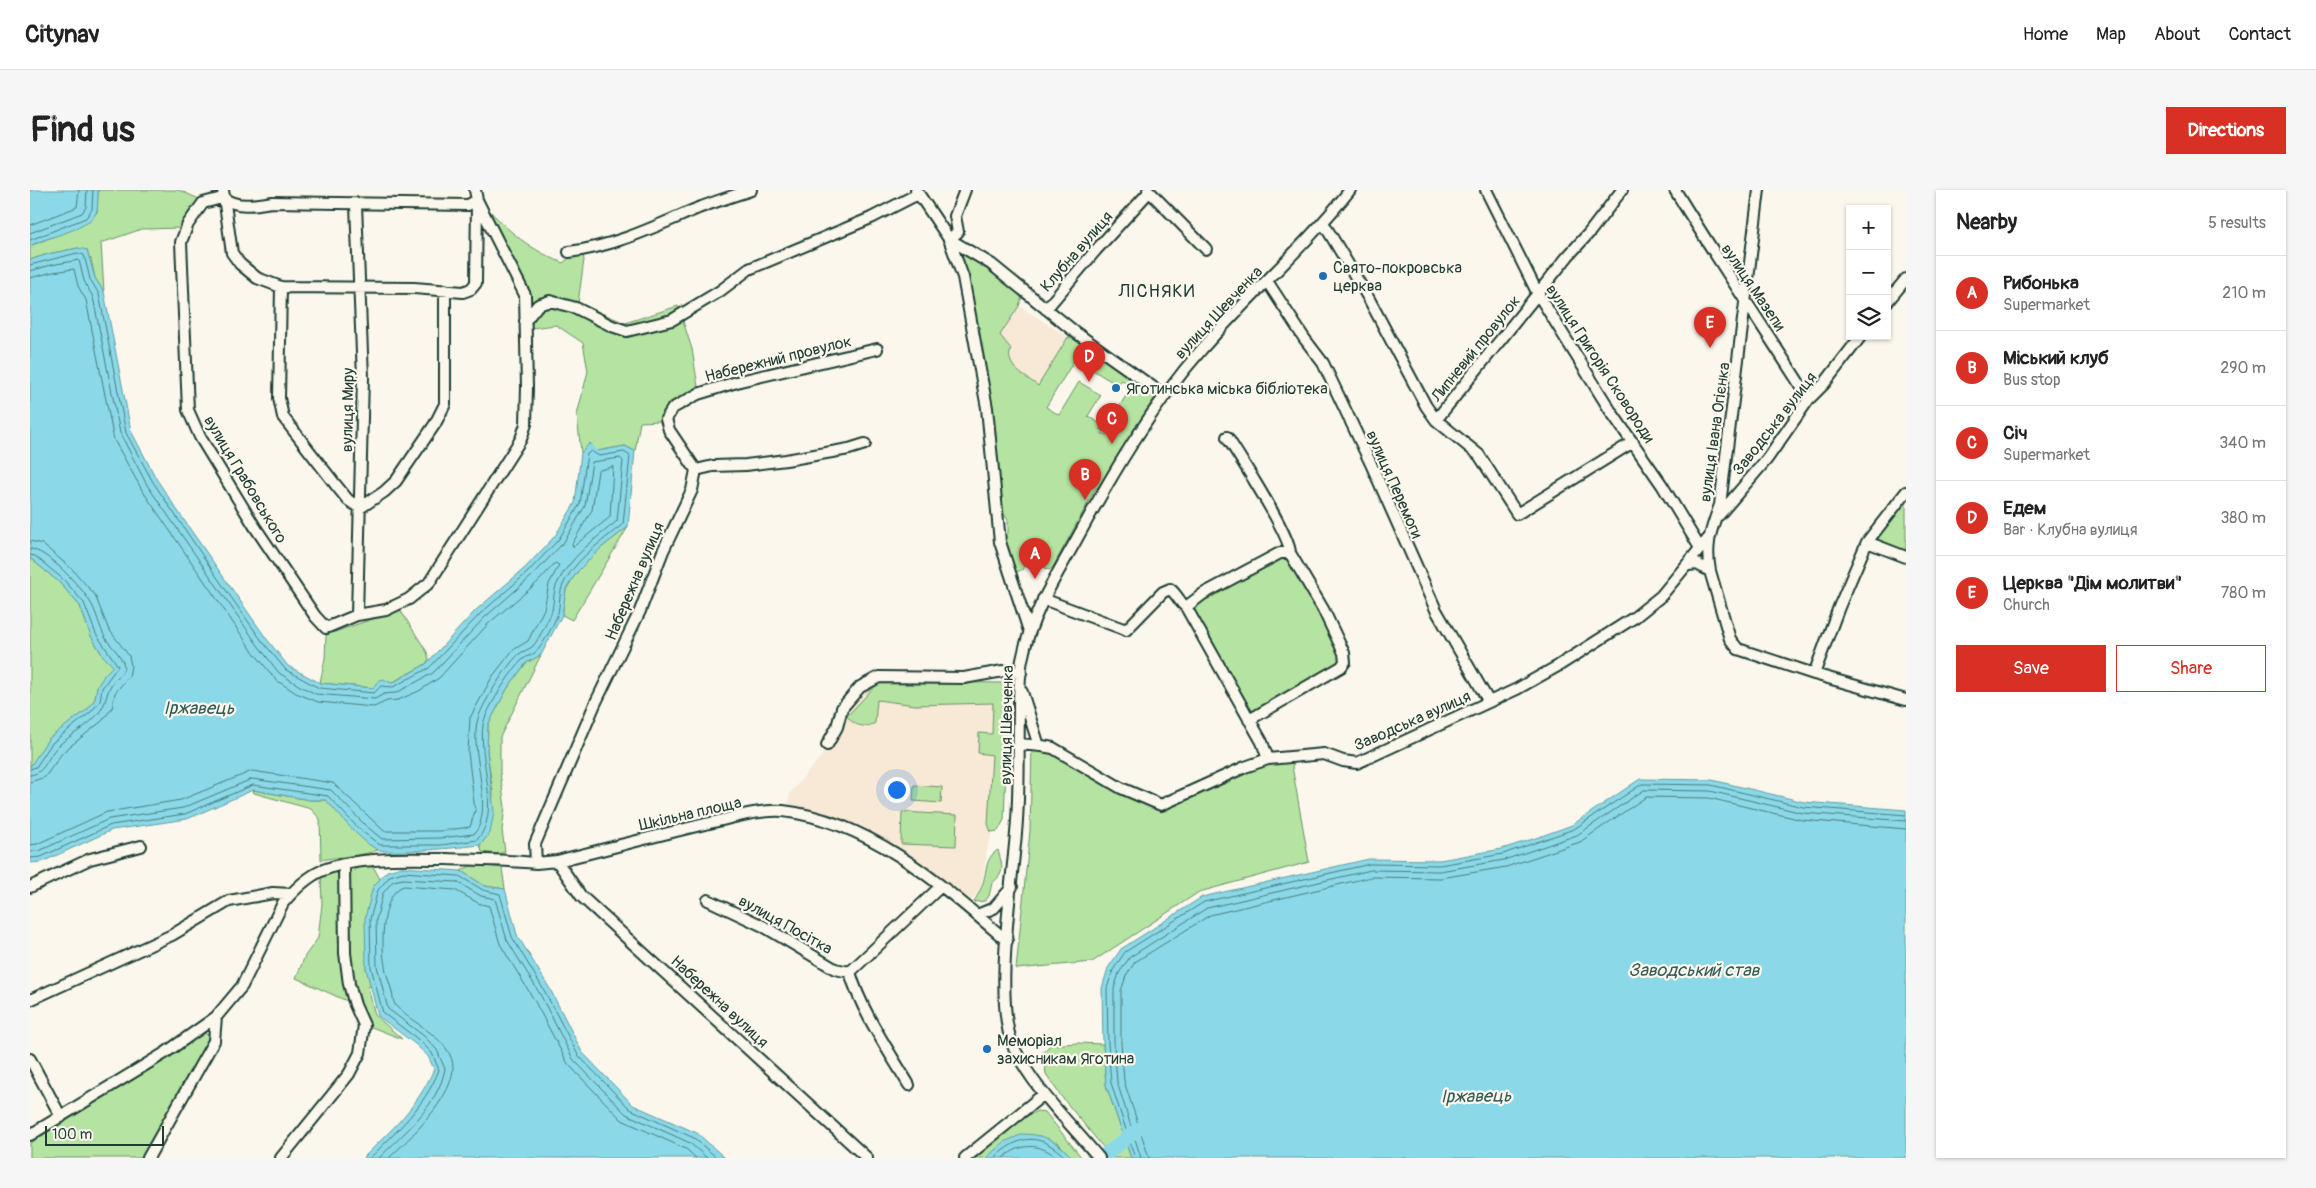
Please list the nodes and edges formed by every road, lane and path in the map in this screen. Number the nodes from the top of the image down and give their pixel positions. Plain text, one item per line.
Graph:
1 (751, 190) edge
2 (965, 190) edge
3 (1350, 190) edge
4 (1486, 190) edge
5 (1622, 190) edge
6 (1675, 190) edge
7 (1759, 190) edge
8 (1149, 191) edge
9 (917, 192) edge
10 (222, 194) edge
11 (476, 195) edge
12 (356, 205) junction
13 (1324, 224) junction
14 (949, 239) junction
15 (1206, 249) dead end
16 (569, 252) dead end
17 (1906, 278) edge
18 (1267, 281) junction
19 (281, 287) junction
20 (359, 289) junction
21 (445, 290) junction
22 (1538, 294) junction
23 (524, 295) junction
24 (1891, 297) edge
25 (544, 303) junction
26 (1745, 303) junction
27 (1046, 309) junction
28 (525, 321) junction
29 (1858, 340) edge
30 (876, 349) dead end
31 (1164, 395) junction
32 (1809, 399) junction
33 (1436, 420) junction
34 (1227, 437) dead end
35 (1633, 442) junction
36 (865, 444) dead end
37 (696, 470) junction
38 (1906, 492) edge
39 (360, 508) junction
40 (1712, 528) junction
41 (1708, 540) junction
42 (1867, 542) junction
43 (1700, 548) junction
44 (1290, 553) junction
45 (1906, 557) edge
46 (1689, 565) junction
47 (1708, 569) junction
48 (1043, 599) junction
49 (1186, 607) junction
50 (358, 615) junction
51 (1029, 631) junction
52 (1021, 673) junction
53 (1814, 674) junction
54 (1020, 687) junction
55 (1906, 700) edge
56 (1489, 702) junction
57 (1249, 720) junction
58 (1019, 744) junction
59 (827, 745) dead end
60 (1040, 746) junction
61 (1268, 759) junction
62 (141, 846) dead end
63 (557, 861) junction
64 (536, 863) junction
65 (344, 864) junction
66 (30, 887) edge
67 (940, 887) junction
68 (1012, 887) junction
69 (291, 894) junction
70 (708, 900) dead end
71 (976, 915) junction
72 (1006, 941) junction
73 (850, 972) junction
74 (30, 1000) edge
75 (216, 1016) junction
76 (30, 1059) edge
77 (909, 1085) dead end
78 (1044, 1094) junction
79 (61, 1116) junction
80 (30, 1136) edge
81 (148, 1158) edge
82 (281, 1158) edge
83 (867, 1158) edge
84 (965, 1158) edge
85 (1099, 1158) edge

1 - 16 street
2 - 14 street
3 - 13 street, вулиця Шевченка
4 - 22 street, вулиця Григорія Сковороди
5 - 22 street, Липневий провулок
6 - 26 street, вулиця Мазепи
7 - 26 street, вулиця Івана Огієнка
8 - 15 street, Клубна вулиця
8 - 27 street, Клубна вулиця
9 - 14 street
9 - 25 street
10 - 12 street
10 - 19 street
10 - 50 street, вулиця Грабовського
11 - 12 street
11 - 21 street
11 - 23 street
12 - 20 street, вулиця Миру
13 - 18 street, вулиця Шевченка
13 - 33 street, Липневий провулок
14 - 27 street, Клубна вулиця
14 - 51 street
17 - 24 street
18 - 31 street, вулиця Шевченка
18 - 56 street, вулиця Перемоги
19 - 20 street
19 - 39 street
20 - 21 street
20 - 39 street, вулиця Миру
21 - 39 street
22 - 33 street, Липневий провулок
22 - 35 street, вулиця Григорія Сковороди
23 - 25 street
23 - 28 street
25 - 28 street
26 - 32 street, вулиця Мазепи
26 - 40 street, вулиця Івана Огієнка
27 - 31 street, Клубна вулиця
28 - 50 street
29 - 32 street, Заводська вулиця
30 - 37 street, Набережний провулок
31 - 48 street, вулиця Шевченка
32 - 40 street, Заводська вулиця
33 - 35 street
34 - 44 street
35 - 43 street, вулиця Григорія Сковороди
36 - 37 street
37 - 64 street, Набережна вулиця
38 - 42 street
39 - 50 street, вулиця Миру
40 - 41 street
41 - 43 street, Заводська вулиця
41 - 47 street
42 - 45 street
42 - 53 street
43 - 46 street, Заводська вулиця
44 - 49 street
44 - 57 street
46 - 47 street
46 - 56 street, Заводська вулиця
47 - 53 street
48 - 49 street
48 - 51 street, вулиця Шевченка
49 - 57 street
51 - 52 street, вулиця Шевченка
52 - 54 street, вулиця Шевченка
52 - 59 street
53 - 55 street
54 - 58 street, вулиця Шевченка
54 - 60 street
56 - 61 street, Заводська вулиця
57 - 61 street
58 - 60 street, Заводська вулиця
58 - 68 street, вулиця Шевченка
60 - 61 street, Заводська вулиця
62 - 66 street
63 - 64 street, Шкільна площа
63 - 67 street, Шкільна площа
63 - 83 street, Набережна вулиця
64 - 65 street, Шкільна площа
65 - 69 street, Шкільна площа
65 - 82 street
67 - 71 street, Шкільна площа
67 - 73 street
68 - 71 street
68 - 72 street, вулиця Шевченка
69 - 74 street
69 - 75 street, Шкільна площа
70 - 73 street, вулиця Посітка
71 - 72 street, Шкільна площа
72 - 78 street, вулиця Шевченка
73 - 77 street
75 - 79 street, Шкільна площа
75 - 81 street
76 - 79 street
78 - 84 street
78 - 85 street, вулиця Шевченка
79 - 80 street, Шкільна площа

